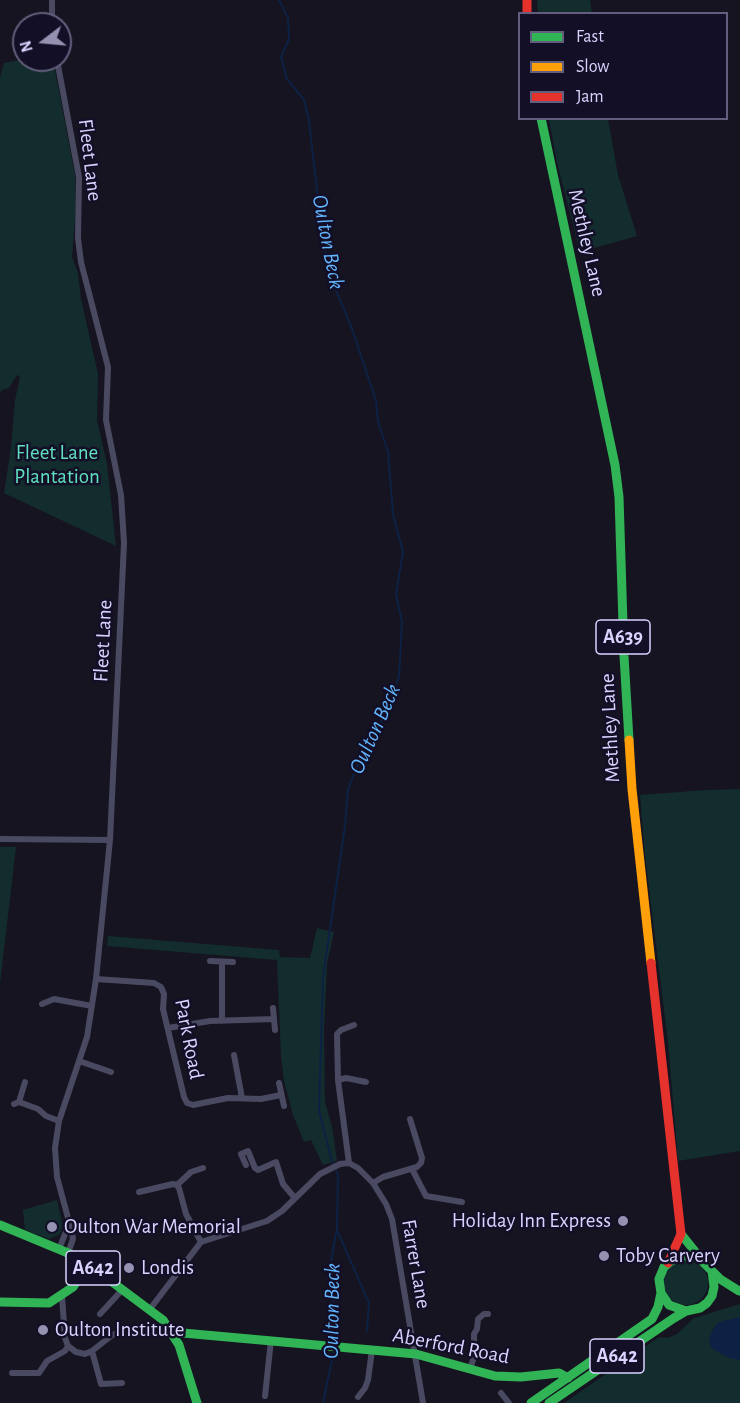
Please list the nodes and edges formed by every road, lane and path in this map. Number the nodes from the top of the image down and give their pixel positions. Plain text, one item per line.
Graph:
1 (59, 72) edge
2 (541, 120) edge
3 (0, 839) edge
4 (110, 840) junction
5 (210, 961) dead end
6 (222, 962) junction
7 (233, 962) dead end
8 (96, 979) junction
9 (40, 1004) dead end
10 (92, 1006) junction
11 (273, 1008) dead end
12 (274, 1019) junction
13 (222, 1021) junction
14 (354, 1025) dead end
15 (168, 1028) junction
16 (275, 1030) dead end
17 (234, 1055) dead end
18 (79, 1061) junction
19 (111, 1072) dead end
20 (338, 1080) junction
21 (25, 1082) dead end
22 (366, 1082) dead end
23 (279, 1083) dead end
24 (281, 1095) junction
25 (242, 1098) junction
26 (284, 1106) dead end
27 (410, 1119) dead end
28 (59, 1121) junction
29 (349, 1163) junction
30 (246, 1165) dead end
31 (203, 1168) dead end
32 (412, 1168) junction
33 (373, 1183) junction
34 (177, 1185) junction
35 (139, 1192) dead end
36 (294, 1197) junction
37 (462, 1202) dead end
38 (0, 1226) edge
39 (681, 1234) junction
40 (201, 1242) junction
41 (64, 1251) junction
42 (701, 1260) junction
43 (669, 1263) junction
44 (88, 1264) junction
45 (711, 1271) junction
46 (123, 1289) junction
47 (740, 1291) edge
48 (661, 1293) junction
49 (62, 1296) junction
50 (712, 1296) junction
51 (0, 1302) edge
52 (150, 1308) junction
53 (687, 1311) junction
54 (100, 1314) dead end
55 (488, 1314) dead end
56 (123, 1329) dead end
57 (172, 1332) junction
58 (271, 1341) junction
59 (68, 1346) junction
60 (372, 1350) junction
61 (92, 1352) junction
62 (416, 1354) junction
63 (470, 1369) junction
64 (12, 1373) dead end
65 (568, 1378) junction
66 (122, 1383) dead end
67 (501, 1394) dead end
68 (265, 1396) dead end
69 (358, 1396) dead end
70 (193, 1400) edge
71 (423, 1403) edge
72 (509, 1403) edge
73 (531, 1403) edge
74 (549, 1403) edge

1 - 4 street, Fleet Lane
2 - 39 main road, Methley Lane / A639
3 - 4 street
4 - 8 street, Fleet Lane
5 - 6 street
6 - 7 street
6 - 13 street
8 - 10 street, Fleet Lane
8 - 15 street, Park Road
9 - 10 street
10 - 18 street, Fleet Lane
11 - 12 street
12 - 13 street
12 - 16 street
13 - 15 street
14 - 20 street
15 - 25 street, Park Road
17 - 25 street
18 - 19 street
18 - 28 street, Fleet Lane
20 - 22 street
20 - 29 street
21 - 28 street
23 - 24 street
24 - 25 street, Park Road
24 - 26 street
27 - 32 street
28 - 41 street, Fleet Lane
29 - 33 street, Farrer Lane
29 - 36 street
30 - 36 street
31 - 34 street
32 - 33 street
32 - 37 street
33 - 62 street, Farrer Lane
34 - 35 street
34 - 40 street
36 - 40 street
38 - 41 main road, A642
39 - 42 main road
39 - 43 main road, Methley Lane / A639
40 - 52 street
41 - 44 main road, A642
42 - 43 main road
42 - 45 main road, A642
43 - 48 main road, A642
44 - 46 main road, A642
44 - 49 main road
45 - 47 main road, A642
45 - 50 main road
46 - 52 main road, A642
46 - 54 street
47 - 50 main road, A642
48 - 53 main road
48 - 65 main road, A642
49 - 51 main road
49 - 59 street
50 - 53 main road, A642
52 - 57 main road, A642
53 - 74 main road, A642
55 - 63 street
56 - 61 street
57 - 58 main road, Aberford Road / A642
57 - 70 main road
58 - 60 main road, Aberford Road / A642
58 - 68 street
59 - 61 street
59 - 64 street
60 - 62 main road, Aberford Road / A642
60 - 69 street
61 - 66 street
62 - 63 main road, Aberford Road / A642
62 - 71 street, Farrer Lane
63 - 65 main road, Aberford Road / A642
65 - 73 main road, A642
67 - 72 street

